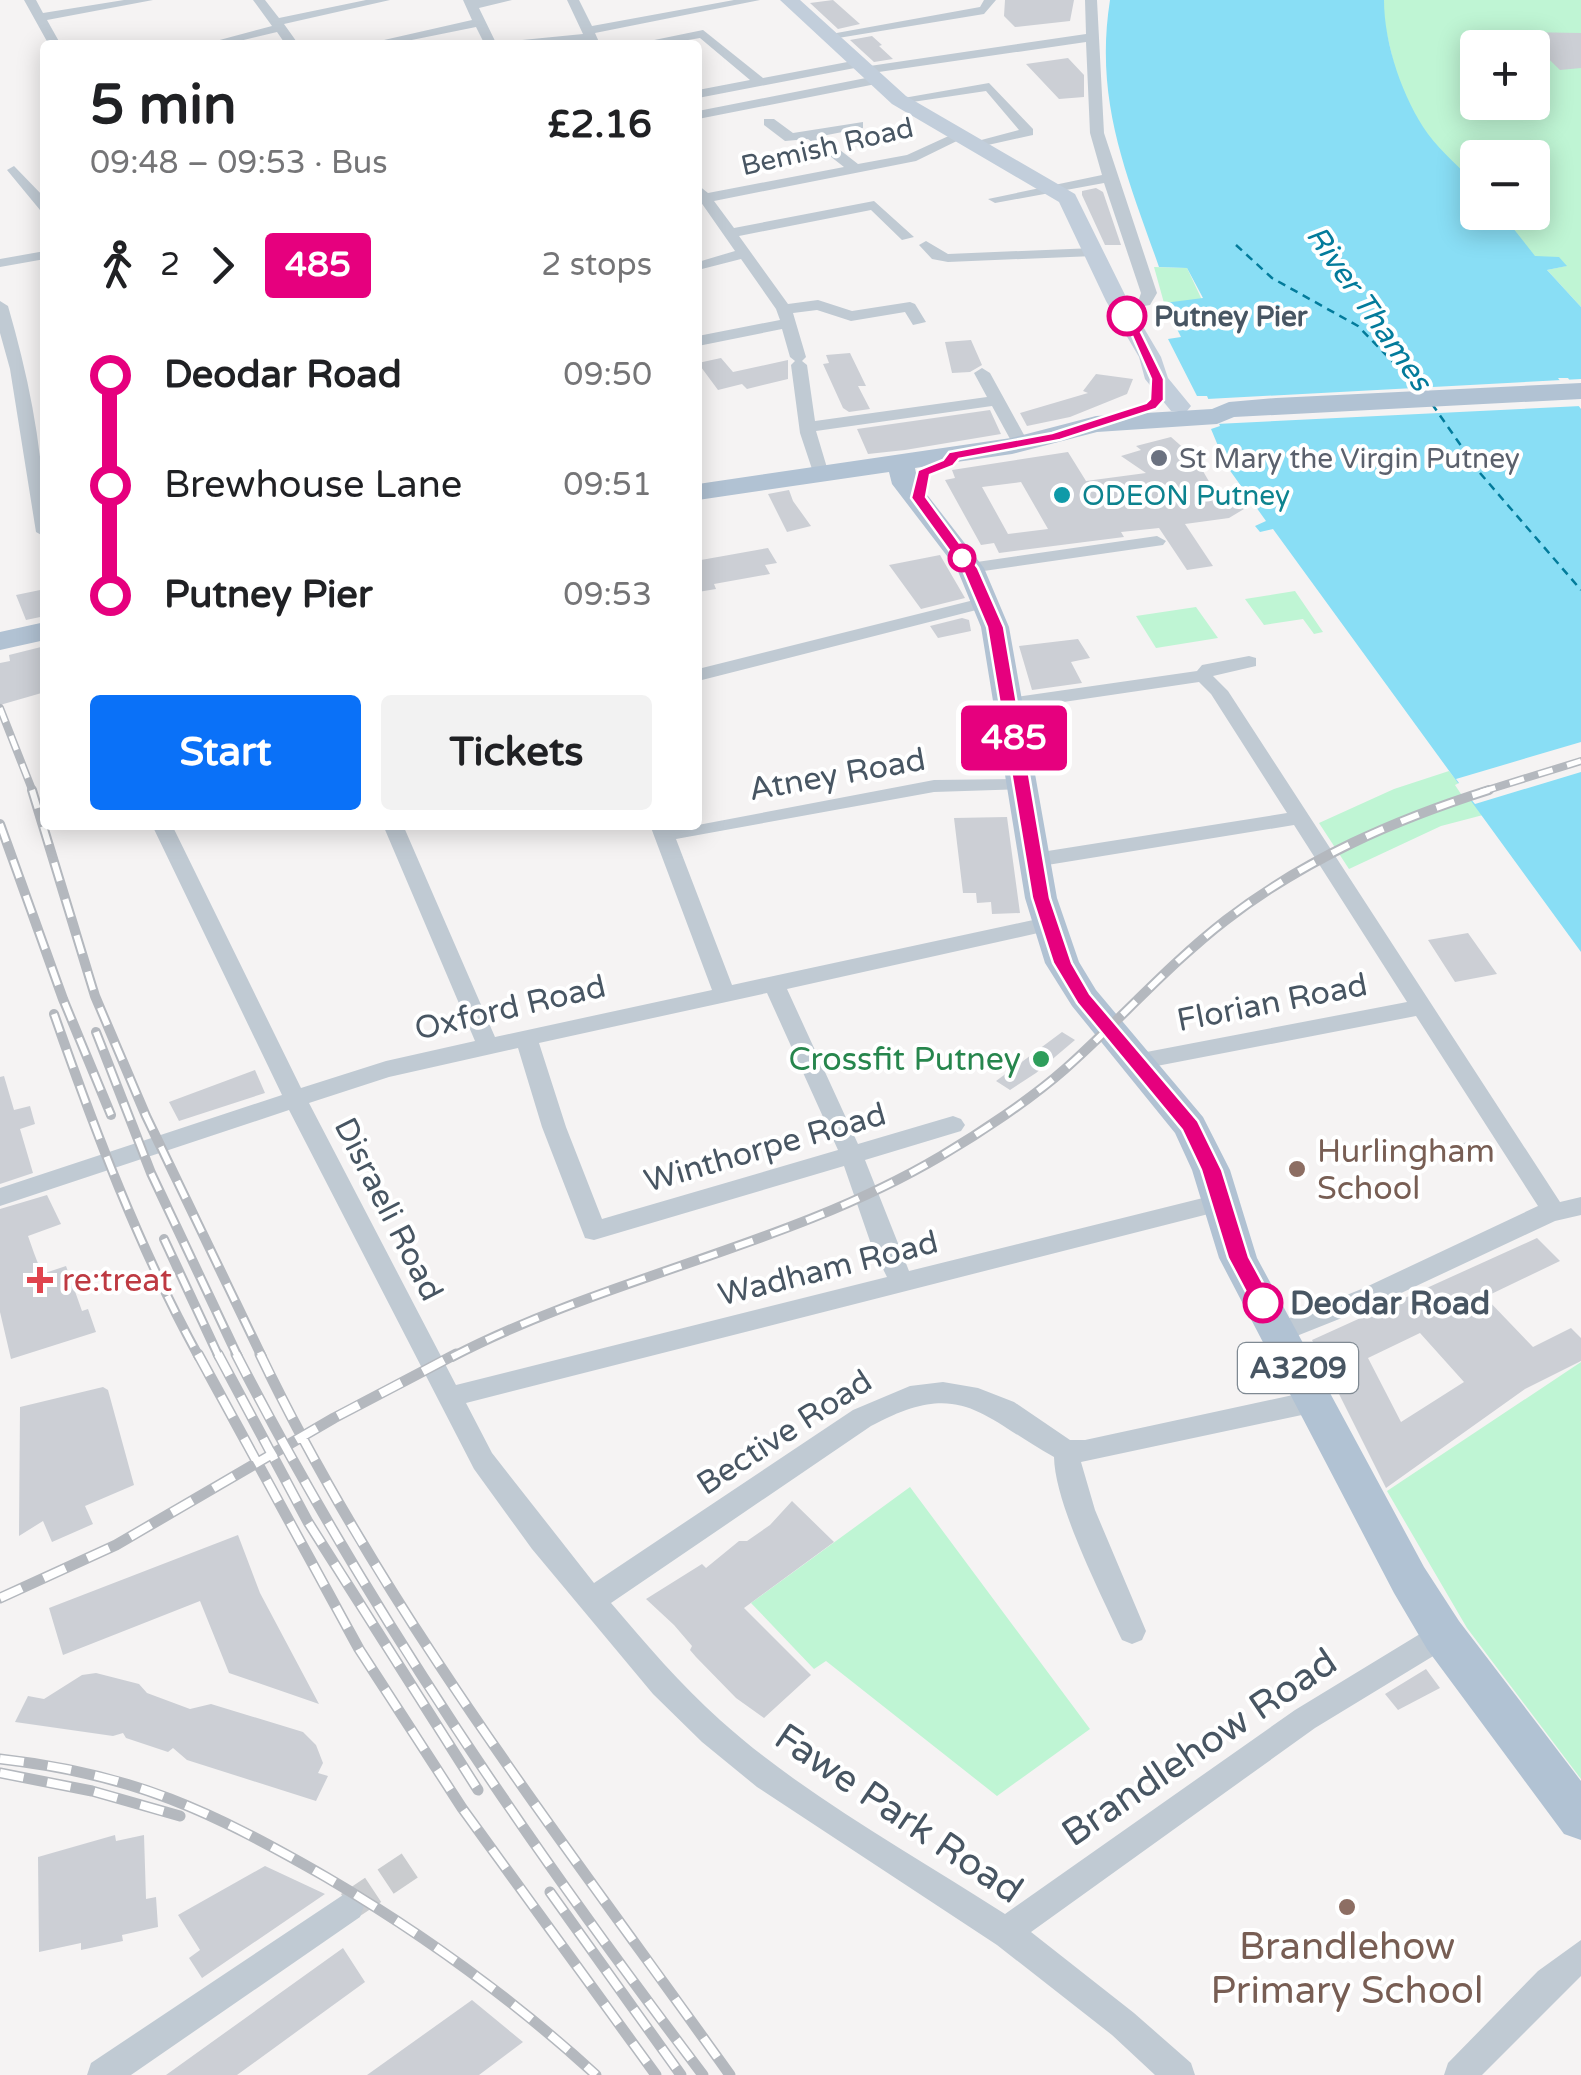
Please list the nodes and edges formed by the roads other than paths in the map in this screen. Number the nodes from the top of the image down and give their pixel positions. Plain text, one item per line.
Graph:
1 (30, 0) edge
2 (147, 0) edge
3 (260, 0) edge
4 (384, 0) edge
5 (506, 0) edge
6 (573, 0) edge
7 (754, 0) edge
8 (990, 0) edge
9 (1091, 0) edge
10 (794, 1) edge
11 (471, 3) edge
12 (40, 17) junction
13 (480, 22) junction
14 (278, 25) junction
15 (826, 36) junction
16 (1092, 37) junction
17 (591, 38) edge
18 (53, 40) edge
19 (225, 40) edge
20 (289, 40) edge
21 (392, 40) edge
22 (489, 40) edge
23 (667, 40) edge
24 (866, 71) junction
25 (760, 82) junction
26 (702, 93) edge
27 (899, 100) junction
28 (702, 114) edge
29 (769, 122) dead end
30 (858, 125) dead end
31 (811, 134) junction
32 (966, 141) junction
33 (855, 169) junction
34 (14, 170) dead end
35 (1109, 178) junction
36 (1055, 188) junction
37 (702, 194) edge
38 (702, 195) edge
39 (995, 199) dead end
40 (40, 200) edge
41 (732, 233) junction
42 (907, 237) dead end
43 (926, 245) dead end
44 (1094, 252) junction
45 (746, 253) junction
46 (40, 257) edge
47 (0, 263) edge
48 (702, 265) edge
49 (0, 306) edge
50 (1121, 308) junction
51 (786, 316) junction
52 (918, 322) dead end
53 (702, 340) edge
54 (982, 374) dead end
55 (1581, 390) edge
56 (996, 401) junction
57 (1175, 411) junction
58 (810, 426) junction
59 (1021, 444) junction
60 (954, 455) junction
61 (901, 463) junction
62 (820, 472) junction
63 (702, 489) edge
64 (918, 498) junction
65 (40, 502) edge
66 (1157, 541) dead end
67 (970, 568) junction
68 (986, 602) junction
69 (40, 631) edge
70 (0, 641) edge
71 (1250, 662) dead end
72 (702, 675) edge
73 (1203, 676) junction
74 (1009, 704) junction
75 (1022, 785) junction
76 (1299, 818) junction
77 (702, 824) edge
78 (164, 830) edge
79 (395, 830) edge
80 (662, 830) edge
81 (1035, 860) junction
82 (1047, 924) junction
83 (773, 982) junction
84 (724, 992) junction
85 (1420, 1007) junction
86 (526, 1038) junction
87 (488, 1046) junction
88 (1136, 1062) junction
89 (296, 1099) junction
90 (954, 1125) dead end
91 (852, 1156) junction
92 (0, 1196) edge
93 (1222, 1202) junction
94 (1572, 1211) edge
95 (902, 1283) junction
96 (1280, 1333) junction
97 (449, 1397) junction
98 (1316, 1401) junction
99 (1068, 1451) junction
100 (592, 1600) junction
101 (1132, 1631) dead end
102 (1443, 1635) junction
103 (1581, 1818) edge
104 (349, 1906) tunnel mouth
105 (1008, 1934) junction
106 (1581, 1956) edge
107 (103, 2075) edge
108 (1179, 2075) edge
109 (1460, 2075) edge

1 - 12 street
2 - 12 street
3 - 14 street
4 - 14 street
5 - 11 street
6 - 17 street
7 - 17 street
8 - 15 street
9 - 16 street
10 - 15 main road
11 - 13 street
12 - 18 street
13 - 21 street
13 - 22 street
14 - 19 street
14 - 20 street
15 - 24 main road
16 - 24 street
16 - 35 street
23 - 25 street
24 - 25 street
24 - 27 main road
24 - 28 street
25 - 26 street
27 - 32 main road
27 - 32 street, Bemish Road
29 - 31 street
30 - 31 street
31 - 33 street
32 - 33 street, Bemish Road
32 - 36 main road
33 - 37 street, Bemish Road
34 - 40 street
35 - 36 street
35 - 50 street
36 - 39 street
36 - 44 main road
38 - 41 street
41 - 42 street
41 - 45 street
43 - 44 street
44 - 50 main road
45 - 48 street
45 - 51 street
46 - 47 street
49 - 65 street
50 - 57 main road
51 - 52 street
51 - 53 street
51 - 58 street
54 - 56 street
55 - 57 main road
56 - 58 street
56 - 59 street
57 - 59 main road
58 - 62 street
59 - 60 main road
60 - 61 main road
60 - 64 main road
61 - 62 main road
61 - 64 main road, A3209
62 - 63 main road
64 - 67 main road, A3209
66 - 67 street
67 - 68 main road, A3209
68 - 72 street
68 - 74 main road, A3209
69 - 70 main road
71 - 73 street
73 - 74 street
73 - 76 street
74 - 75 main road, A3209
75 - 77 street, Atney Road
75 - 81 main road, A3209
76 - 81 street
76 - 85 street
78 - 89 street, Disraeli Road
79 - 87 street
80 - 84 street
81 - 82 main road, A3209
82 - 83 street, Oxford Road
82 - 88 main road, A3209
83 - 84 street, Oxford Road
83 - 91 street
84 - 86 street, Oxford Road
85 - 88 street, Florian Road
85 - 94 street
86 - 87 street, Oxford Road
86 - 91 street, Winthorpe Road
87 - 89 street, Oxford Road
88 - 93 main road, A3209
89 - 92 street, Oxford Road
89 - 97 street, Disraeli Road
90 - 91 street, Winthorpe Road
91 - 95 street
93 - 95 street, Wadham Road
93 - 96 main road, A3209
94 - 96 street
95 - 97 street, Wadham Road
96 - 98 main road, A3209
97 - 100 street, Disraeli Road
98 - 99 street
98 - 102 main road, A3209
99 - 100 street, Bective Road
99 - 101 street
100 - 105 street, Fawe Park Road
102 - 103 main road, A3209
102 - 105 street, Brandlehow Road
104 - 107 street
105 - 108 street, Fawe Park Road
106 - 109 street

